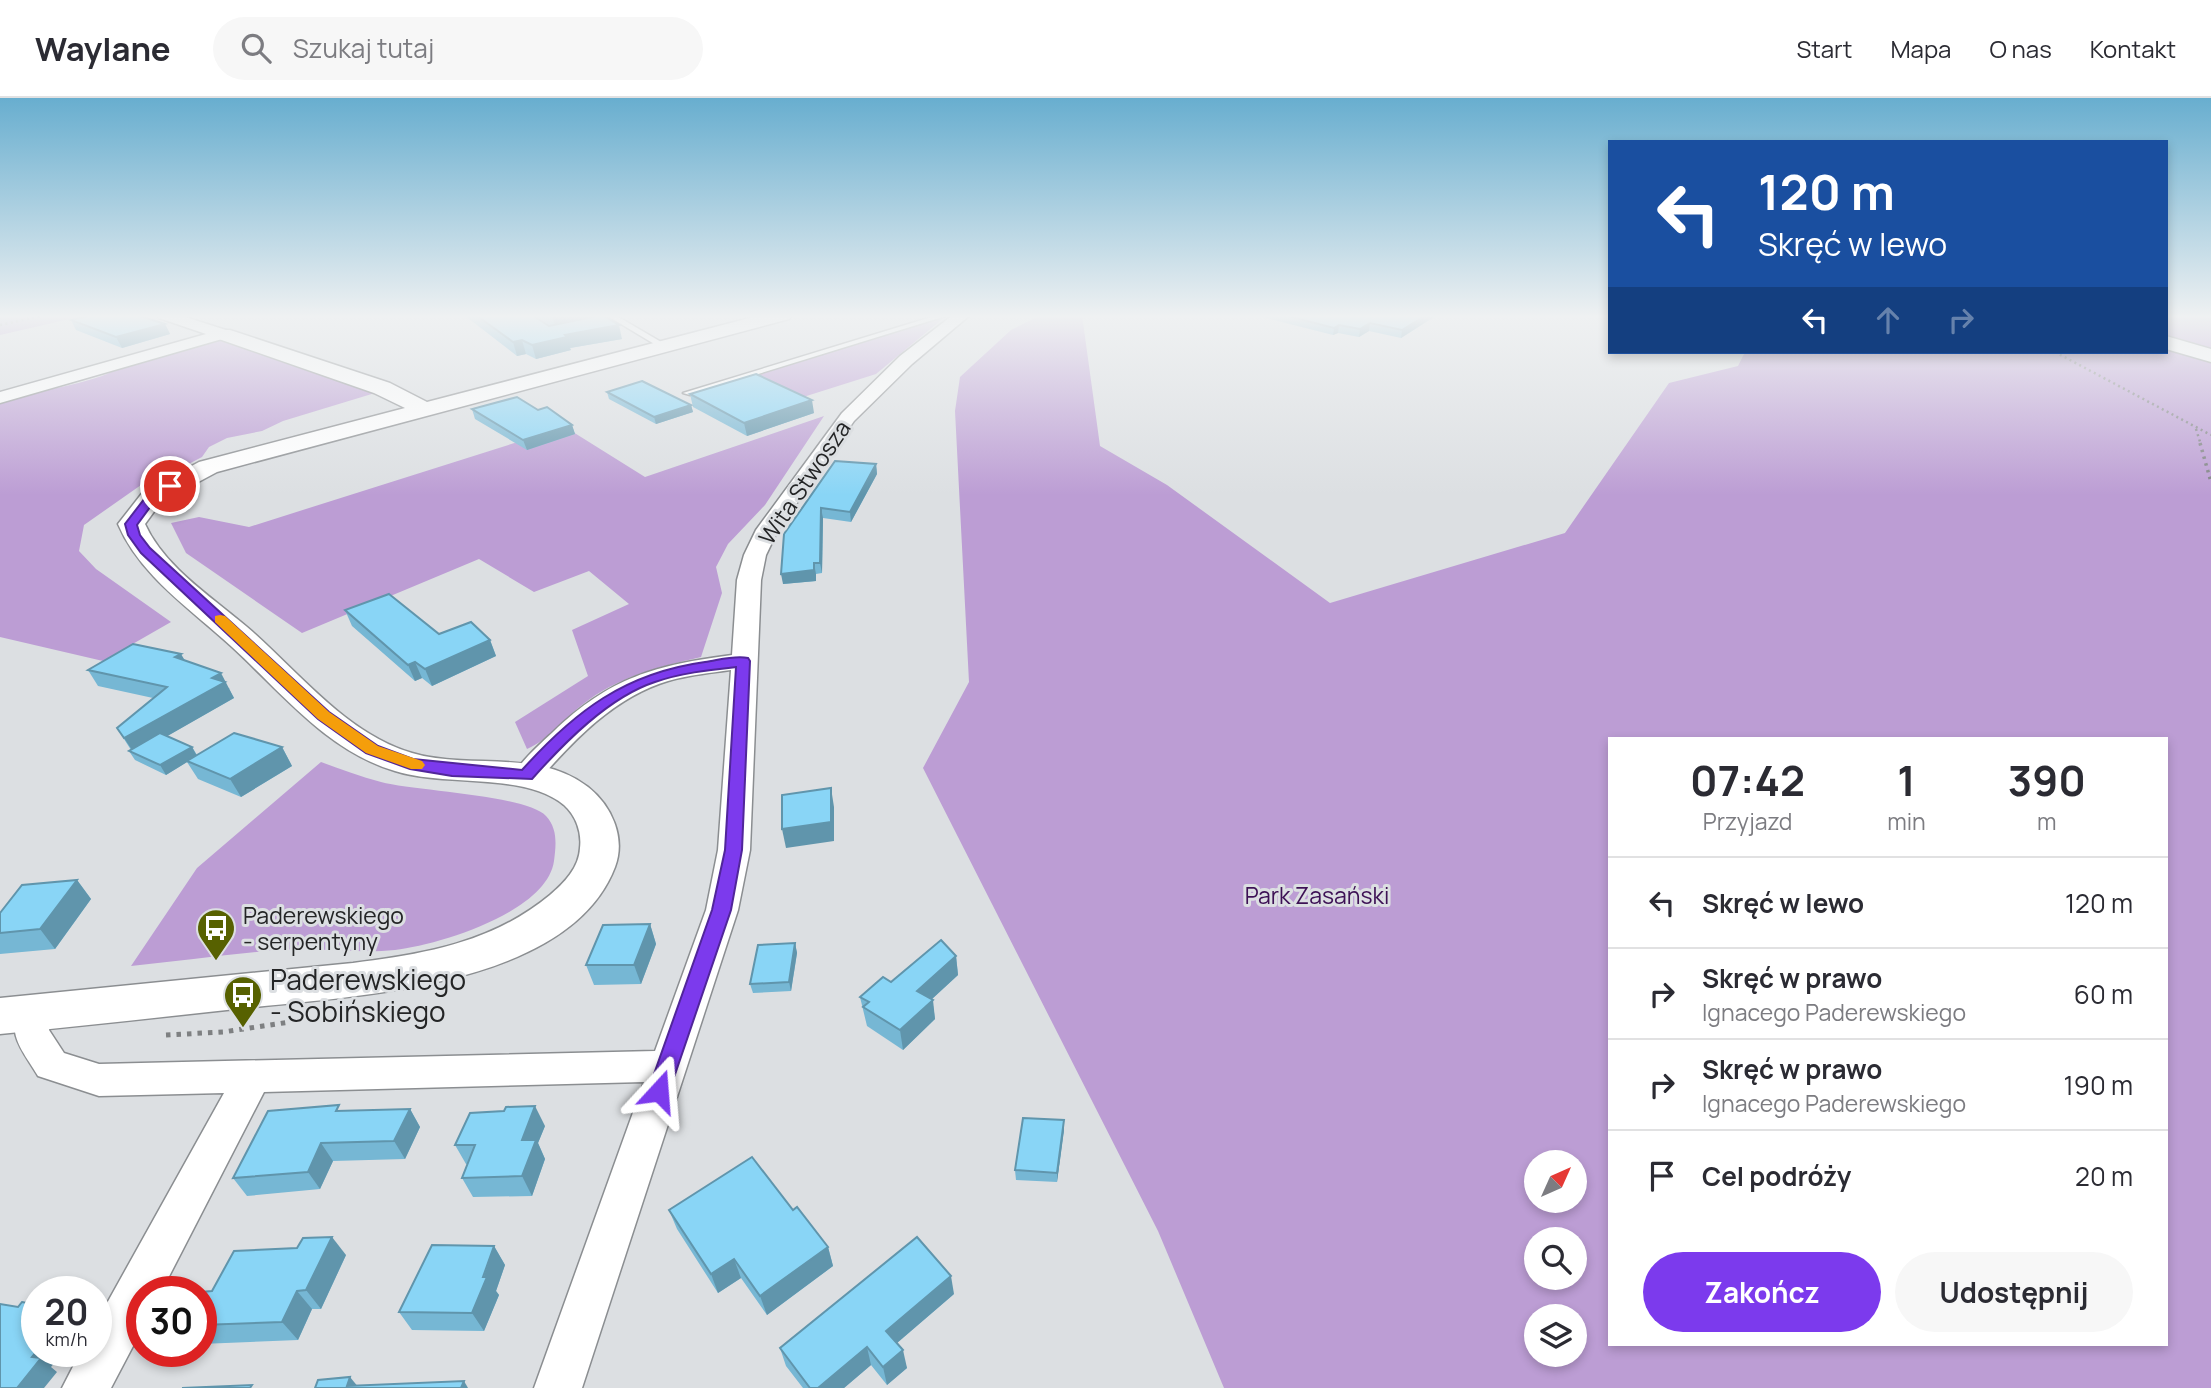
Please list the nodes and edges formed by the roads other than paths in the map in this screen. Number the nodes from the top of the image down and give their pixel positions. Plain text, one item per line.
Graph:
1 (79, 375) edge
2 (344, 375) edge
3 (553, 375) edge
4 (746, 375) edge
5 (890, 375) edge
6 (687, 393) edge
7 (0, 398) edge
8 (424, 409) junction
9 (743, 661) junction
10 (527, 775) junction
11 (17, 1015) edge
12 (668, 1066) junction
13 (252, 1078) junction
14 (86, 1388) edge
15 (558, 1388) edge

1 - 7 street
2 - 8 street
3 - 8 street
4 - 6 lane
5 - 9 street, Wita Stwosza
8 - 10 street
9 - 10 street
9 - 12 street, Wita Stwosza
10 - 11 street
11 - 13 street
12 - 13 street
12 - 15 street, Wita Stwosza
13 - 14 street

